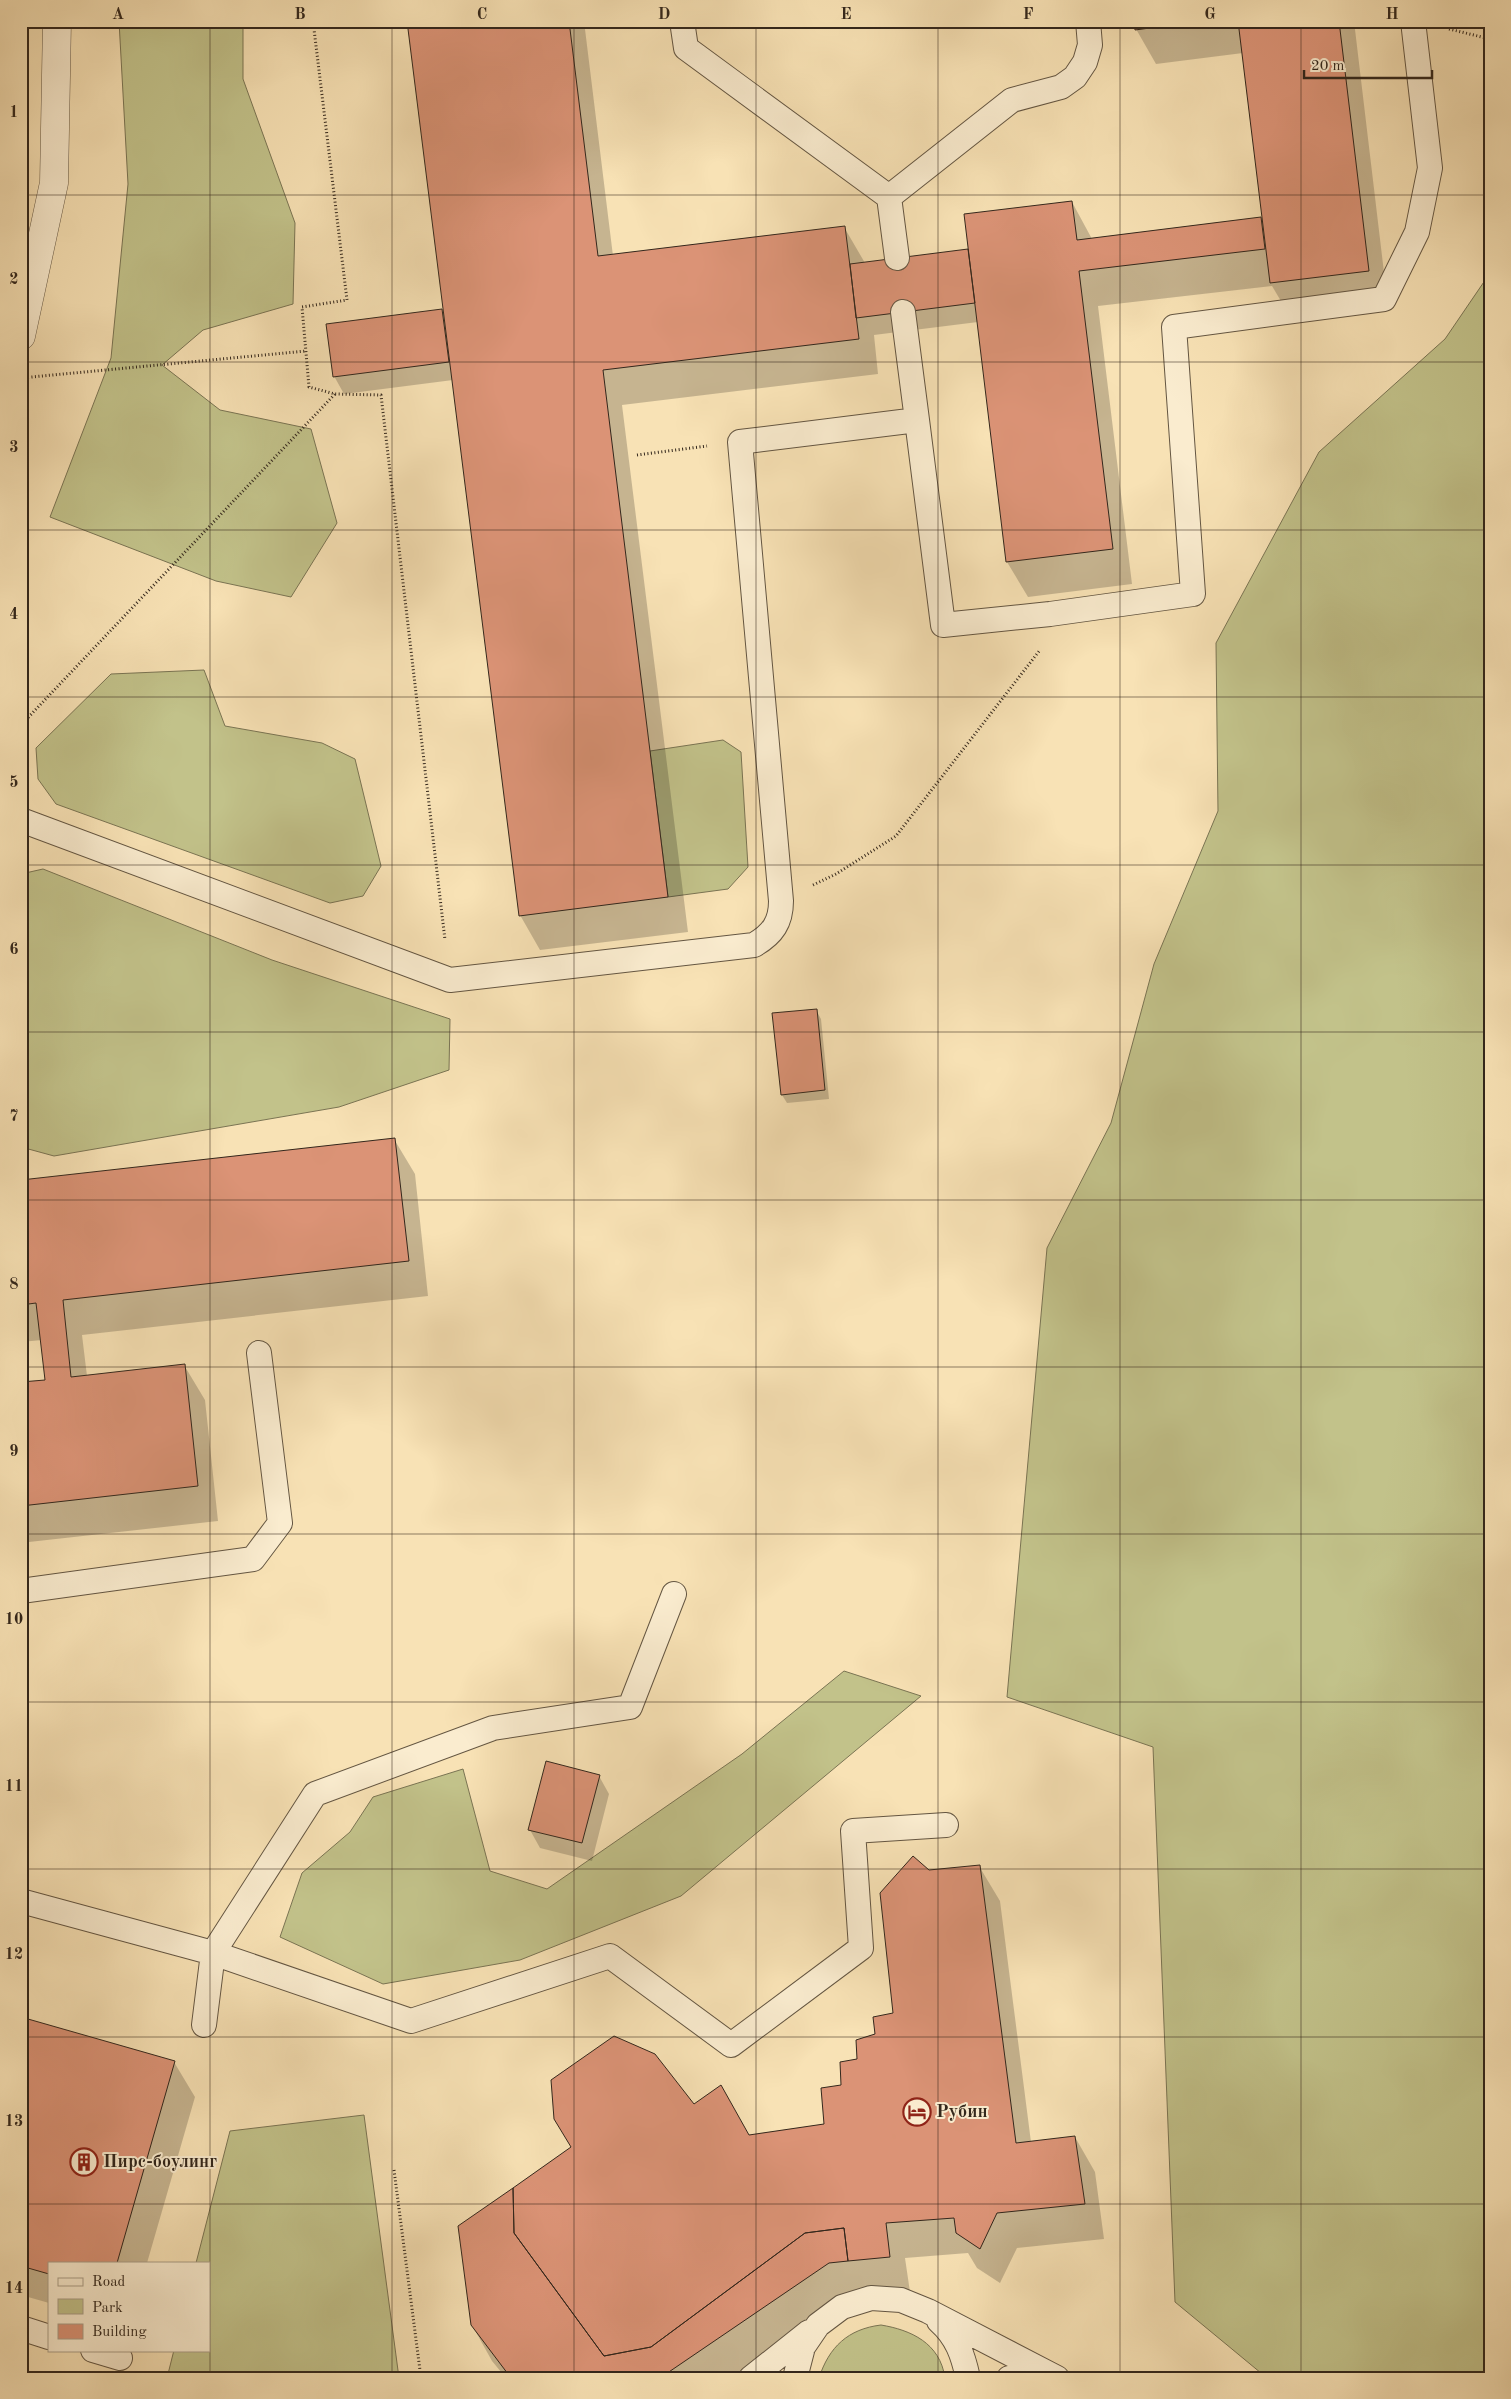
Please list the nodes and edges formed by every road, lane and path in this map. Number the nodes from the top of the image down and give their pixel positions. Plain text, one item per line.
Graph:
1 (57, 21) edge
2 (313, 21) edge
3 (682, 21) edge
4 (1088, 21) edge
5 (1413, 21) edge
6 (1442, 28) dead end
7 (1490, 39) edge
8 (889, 197) junction
9 (897, 258) dead end
10 (903, 312) dead end
11 (21, 336) edge
12 (306, 351) junction
13 (21, 378) edge
14 (335, 394) junction
15 (917, 420) junction
16 (740, 442) junction
17 (637, 454) dead end
18 (1050, 614) junction
19 (21, 725) edge
20 (21, 820) edge
21 (781, 900) junction
22 (450, 980) junction
23 (259, 1353) dead end
24 (21, 1591) edge
25 (674, 1594) dead end
26 (946, 1825) dead end
27 (21, 1901) edge
28 (213, 1953) junction
29 (204, 2026) dead end
30 (394, 2170) dead end
31 (928, 2311) junction
32 (818, 2325) junction
33 (21, 2328) edge
34 (48, 2337) edge
35 (100, 2352) edge
36 (120, 2358) dead end
37 (1054, 2376) edge
38 (421, 2378) edge
39 (752, 2378) edge
40 (795, 2378) edge
41 (968, 2378) edge
42 (1009, 2378) edge

1 - 11 street
2 - 12 path
3 - 8 lane
4 - 8 lane
5 - 18 lane
6 - 7 path
8 - 9 lane
10 - 15 lane
12 - 13 path
12 - 14 path
14 - 19 path
14 - 22 path
15 - 16 lane
15 - 18 lane
16 - 17 path
16 - 21 lane
18 - 21 path
20 - 22 lane
21 - 22 lane
23 - 24 lane
25 - 28 lane
26 - 28 lane
27 - 28 lane
28 - 29 lane
30 - 38 path
31 - 32 lane
31 - 37 lane
31 - 41 lane
32 - 39 lane
32 - 40 lane
33 - 34 lane
35 - 36 lane
37 - 42 lane

